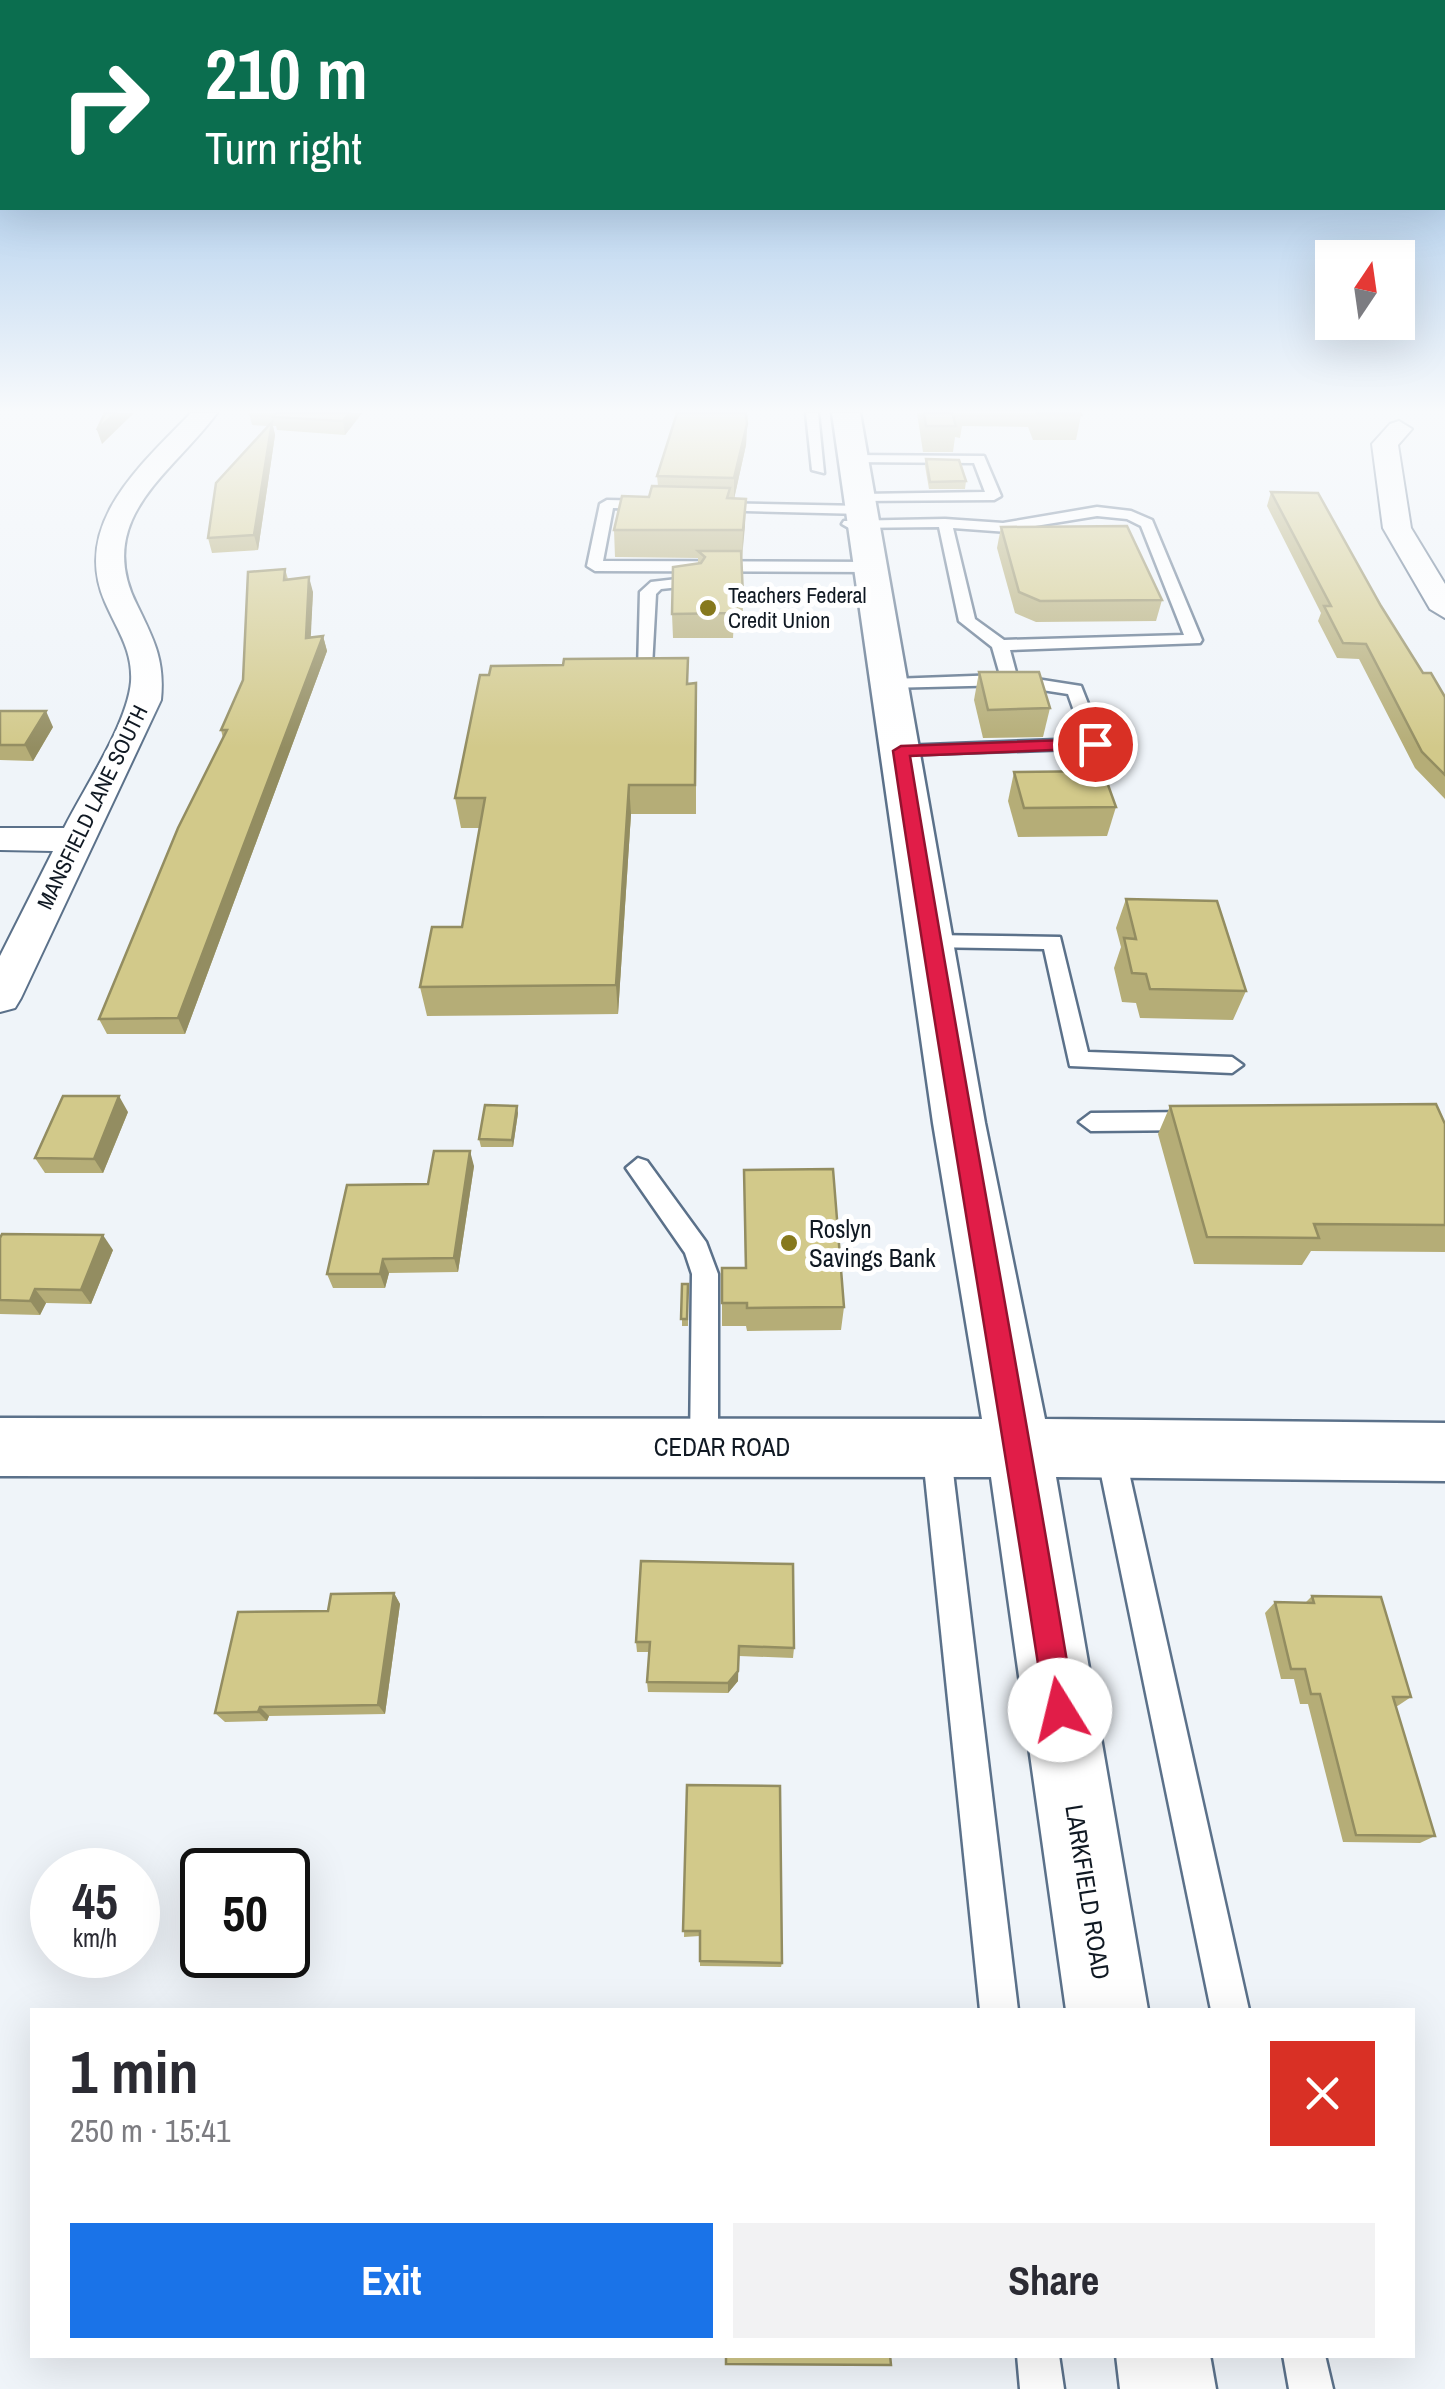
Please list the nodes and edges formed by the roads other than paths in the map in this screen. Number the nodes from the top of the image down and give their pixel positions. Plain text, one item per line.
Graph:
1 (115, 524) edge
2 (603, 524) edge
3 (865, 524) edge
4 (945, 524) edge
5 (960, 524) edge
6 (1018, 524) edge
7 (1146, 524) edge
8 (1396, 524) edge
9 (1008, 526) junction
10 (1058, 536) edge
11 (1134, 537) edge
12 (1152, 537) junction
13 (873, 567) junction
14 (794, 582) dead end
15 (1445, 609) edge
16 (1000, 644) junction
17 (644, 667) edge
18 (1010, 680) junction
19 (892, 684) junction
20 (901, 751) junction
21 (0, 839) edge
22 (77, 840) junction
23 (931, 942) junction
24 (0, 998) edge
25 (1232, 1065) dead end
26 (1227, 1121) edge
27 (1091, 1122) dead end
28 (638, 1168) dead end
29 (0, 1447) edge
30 (704, 1447) junction
31 (936, 1447) junction
32 (1019, 1448) junction
33 (1110, 1450) junction
34 (1445, 1452) edge
35 (999, 2008) edge
36 (1106, 2008) edge
37 (1230, 2008) edge
38 (1038, 2358) edge
39 (1163, 2358) edge
40 (1305, 2358) edge
41 (1042, 2389) edge
42 (1168, 2389) edge
43 (1311, 2389) edge

1 - 22 street, MANSFIELD LANE SOUTH
2 - 13 lane
3 - 13 main road, LARKFIELD ROAD
4 - 16 lane
5 - 9 lane
6 - 9 lane
7 - 12 lane
8 - 15 street
9 - 10 lane
11 - 12 lane
12 - 16 lane
13 - 19 main road, LARKFIELD ROAD
14 - 17 lane
16 - 18 lane
18 - 19 lane
18 - 20 lane
19 - 20 main road, LARKFIELD ROAD
20 - 23 main road, LARKFIELD ROAD
21 - 22 street
22 - 24 street, MANSFIELD LANE SOUTH
23 - 25 lane
23 - 32 main road, LARKFIELD ROAD
26 - 27 lane
28 - 30 lane
29 - 30 main road, CEDAR ROAD
30 - 31 main road, CEDAR ROAD
31 - 32 main road, CEDAR ROAD
31 - 35 lane
32 - 33 main road, CEDAR ROAD
32 - 36 main road, LARKFIELD ROAD
33 - 34 main road, CEDAR ROAD
33 - 37 lane
38 - 41 lane
39 - 42 main road
40 - 43 lane

